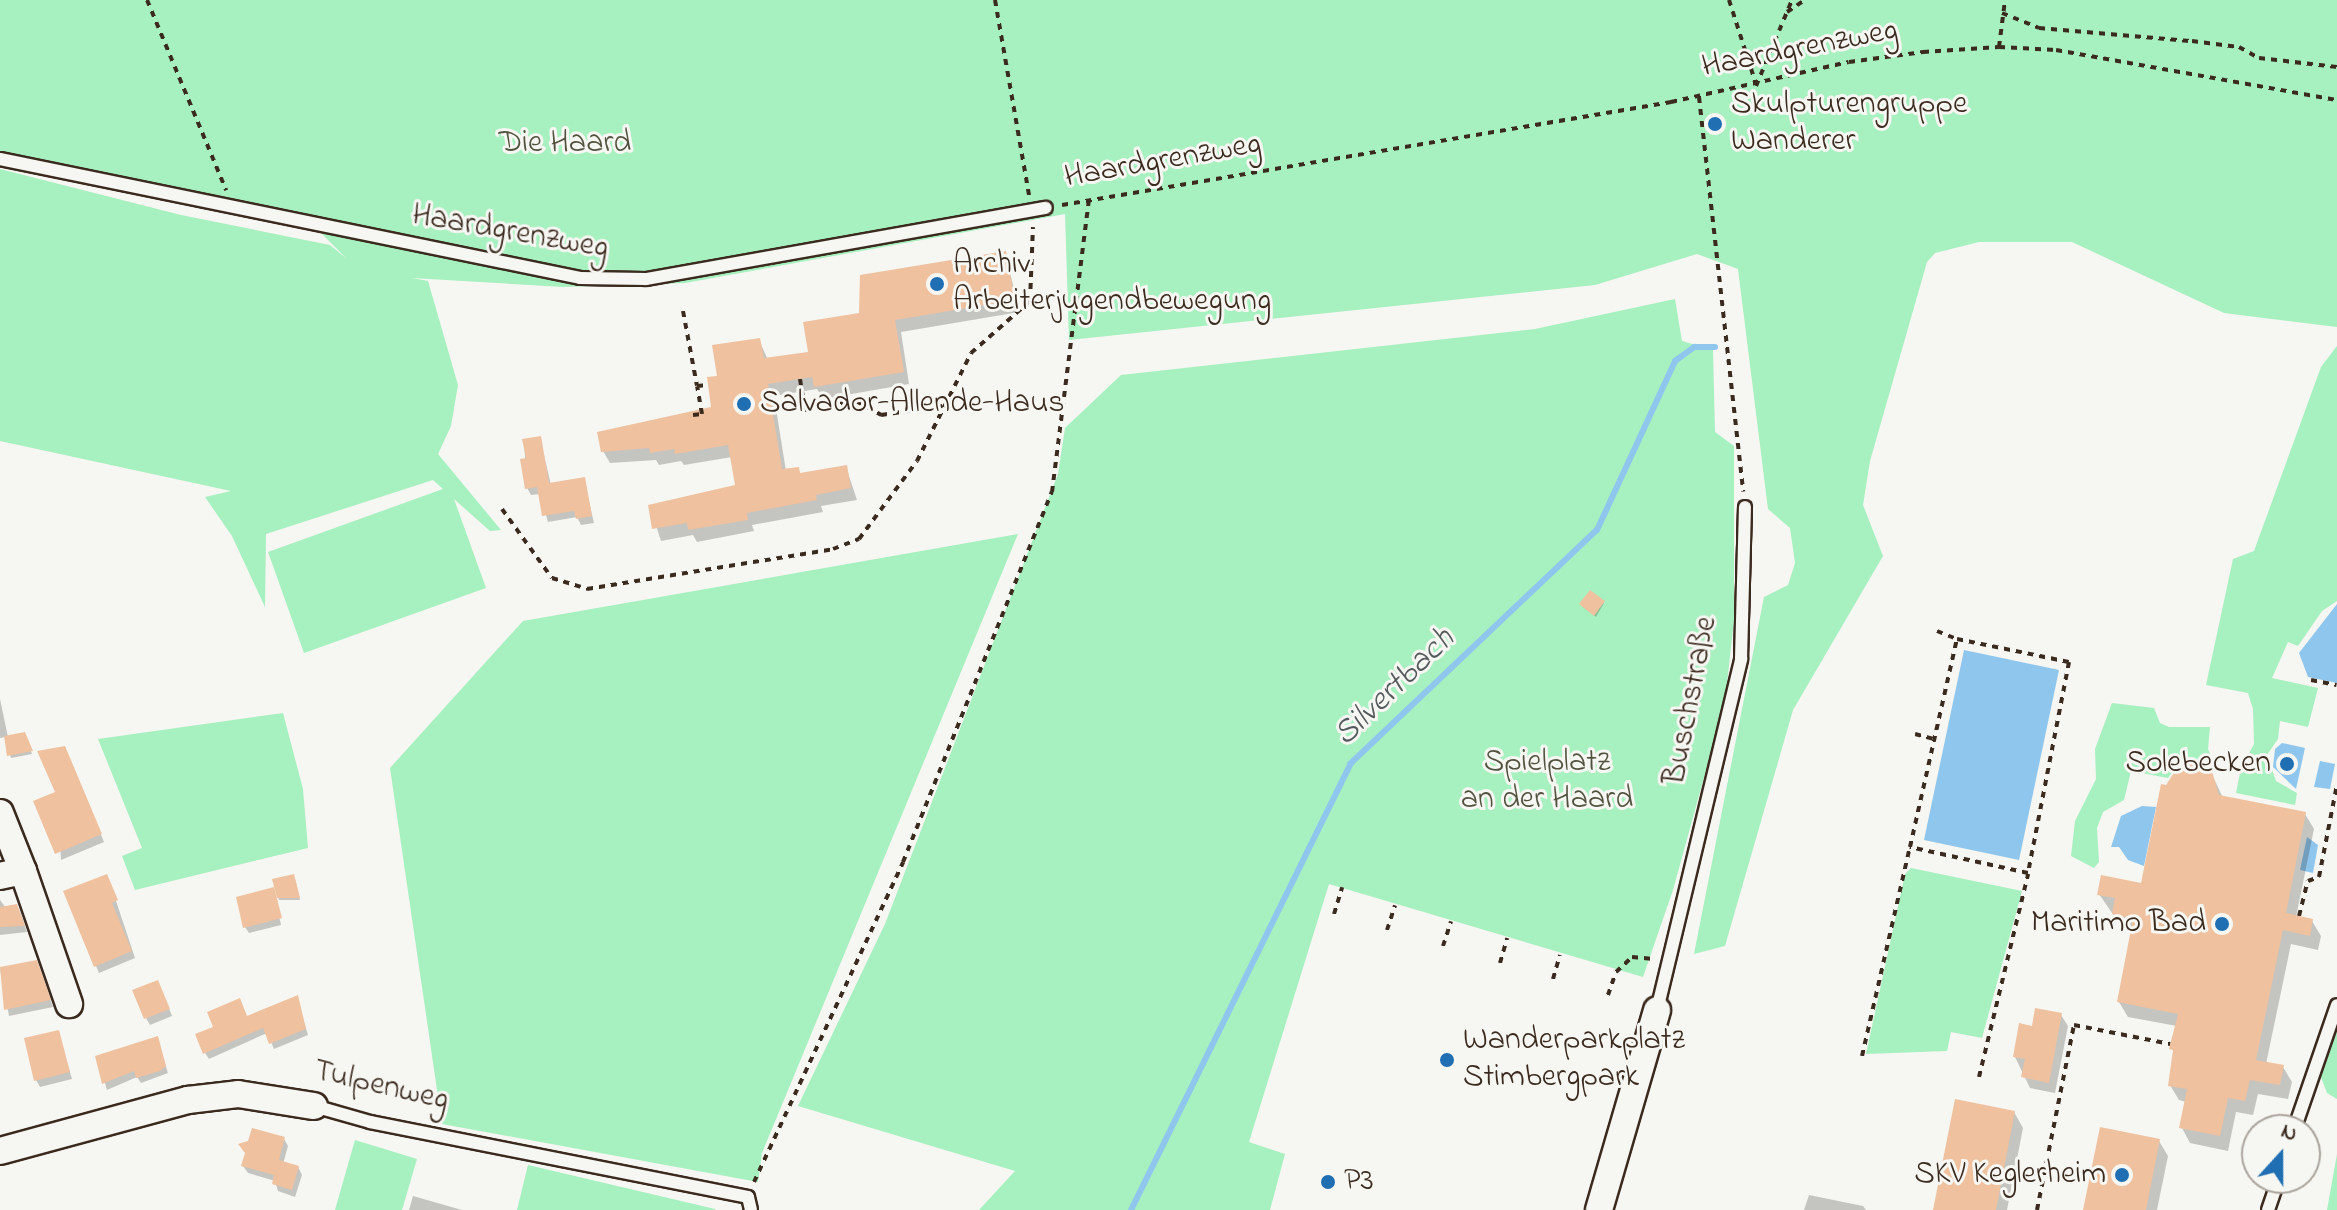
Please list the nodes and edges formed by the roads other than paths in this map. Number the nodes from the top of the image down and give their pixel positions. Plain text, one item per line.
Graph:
1 (0, 159) edge
2 (1046, 208) road end
3 (1745, 507) road end
4 (0, 813) edge
5 (12, 873) edge
6 (69, 1004) dead end
7 (2337, 1005) edge
8 (1657, 1010) joint
9 (314, 1106) joint
10 (2300, 1114) edge
11 (0, 1151) edge
12 (750, 1203) edge
13 (1599, 1210) edge

1 - 2 lane, Haardgrenzweg
3 - 8 lane, Buschstraße
4 - 5 street
5 - 6 street
7 - 10 lane
8 - 13 street, Buschstraße
9 - 11 street, Tulpenweg
9 - 12 lane, Tulpenweg

